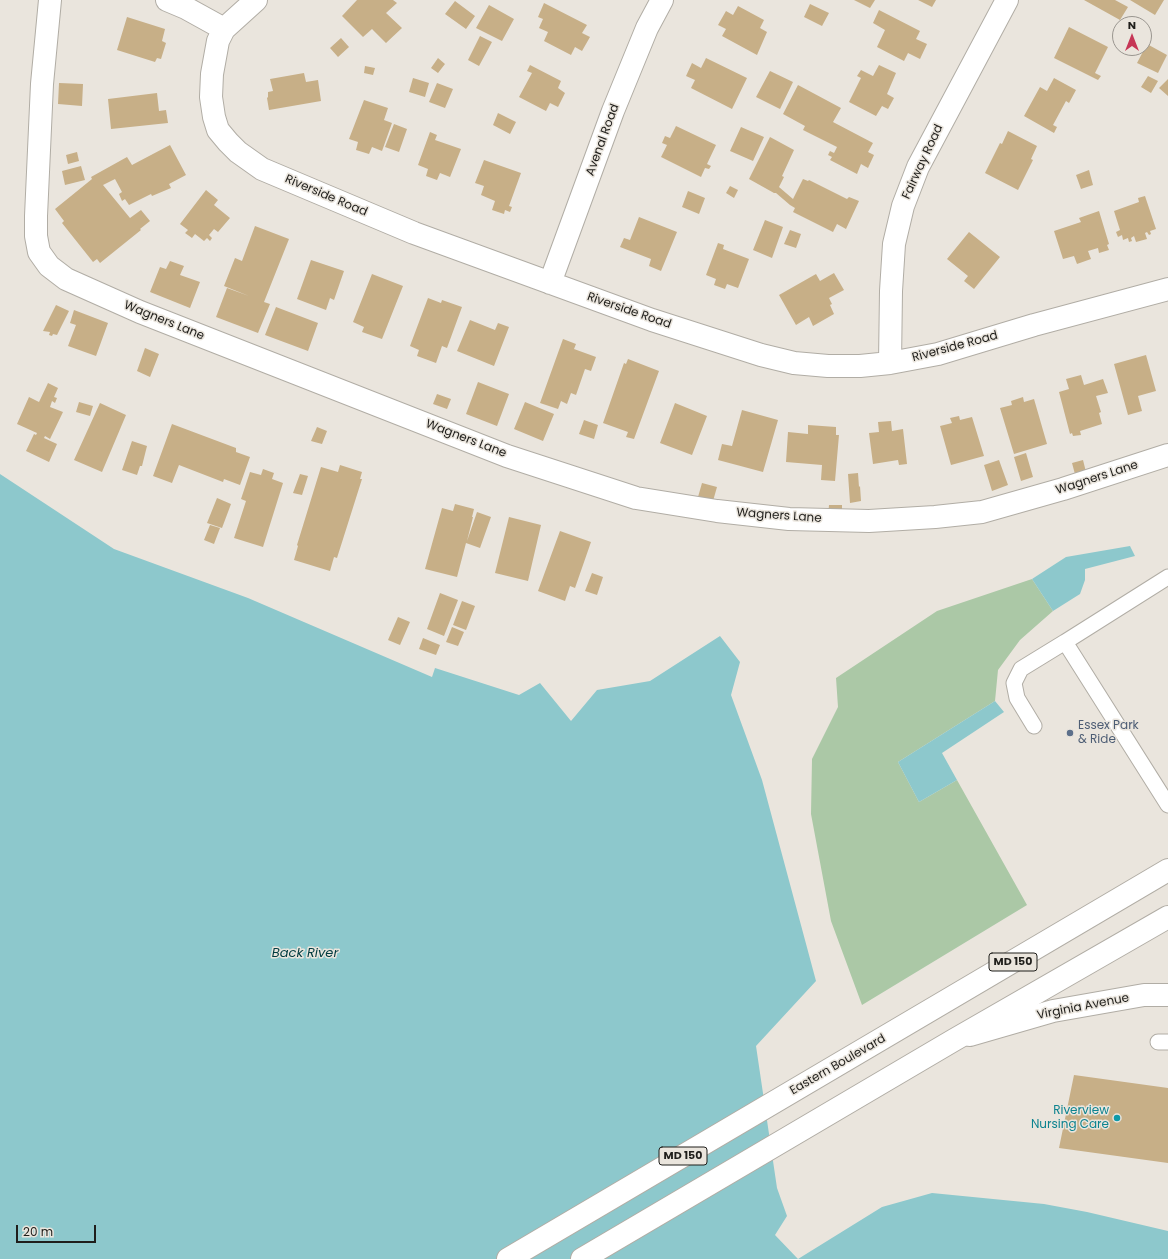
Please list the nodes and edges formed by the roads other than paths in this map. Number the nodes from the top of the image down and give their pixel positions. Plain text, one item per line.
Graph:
1 (50, 0) edge
2 (167, 0) edge
3 (256, 0) edge
4 (662, 0) edge
5 (1007, 0) edge
6 (224, 29) junction
7 (550, 283) junction
8 (1168, 289) edge
9 (890, 363) junction
10 (1168, 455) edge
11 (1168, 578) edge
12 (1065, 642) junction
13 (1034, 726) dead end
14 (1168, 805) edge
15 (1168, 870) edge
16 (1168, 917) edge
17 (1168, 995) edge
18 (954, 1040) junction
19 (508, 1259) edge
20 (582, 1259) edge

1 - 10 street, Wagners Lane
2 - 6 street
3 - 6 street
4 - 7 street, Avenal Road
5 - 9 street, Fairway Road
6 - 7 street, Riverside Road
7 - 9 street, Riverside Road
8 - 9 street, Riverside Road
11 - 12 lane
12 - 13 lane
12 - 14 lane
15 - 19 street, Eastern Boulevard / MD 150
16 - 18 street, MD 150
17 - 18 street, Virginia Avenue
18 - 20 street, MD 150

